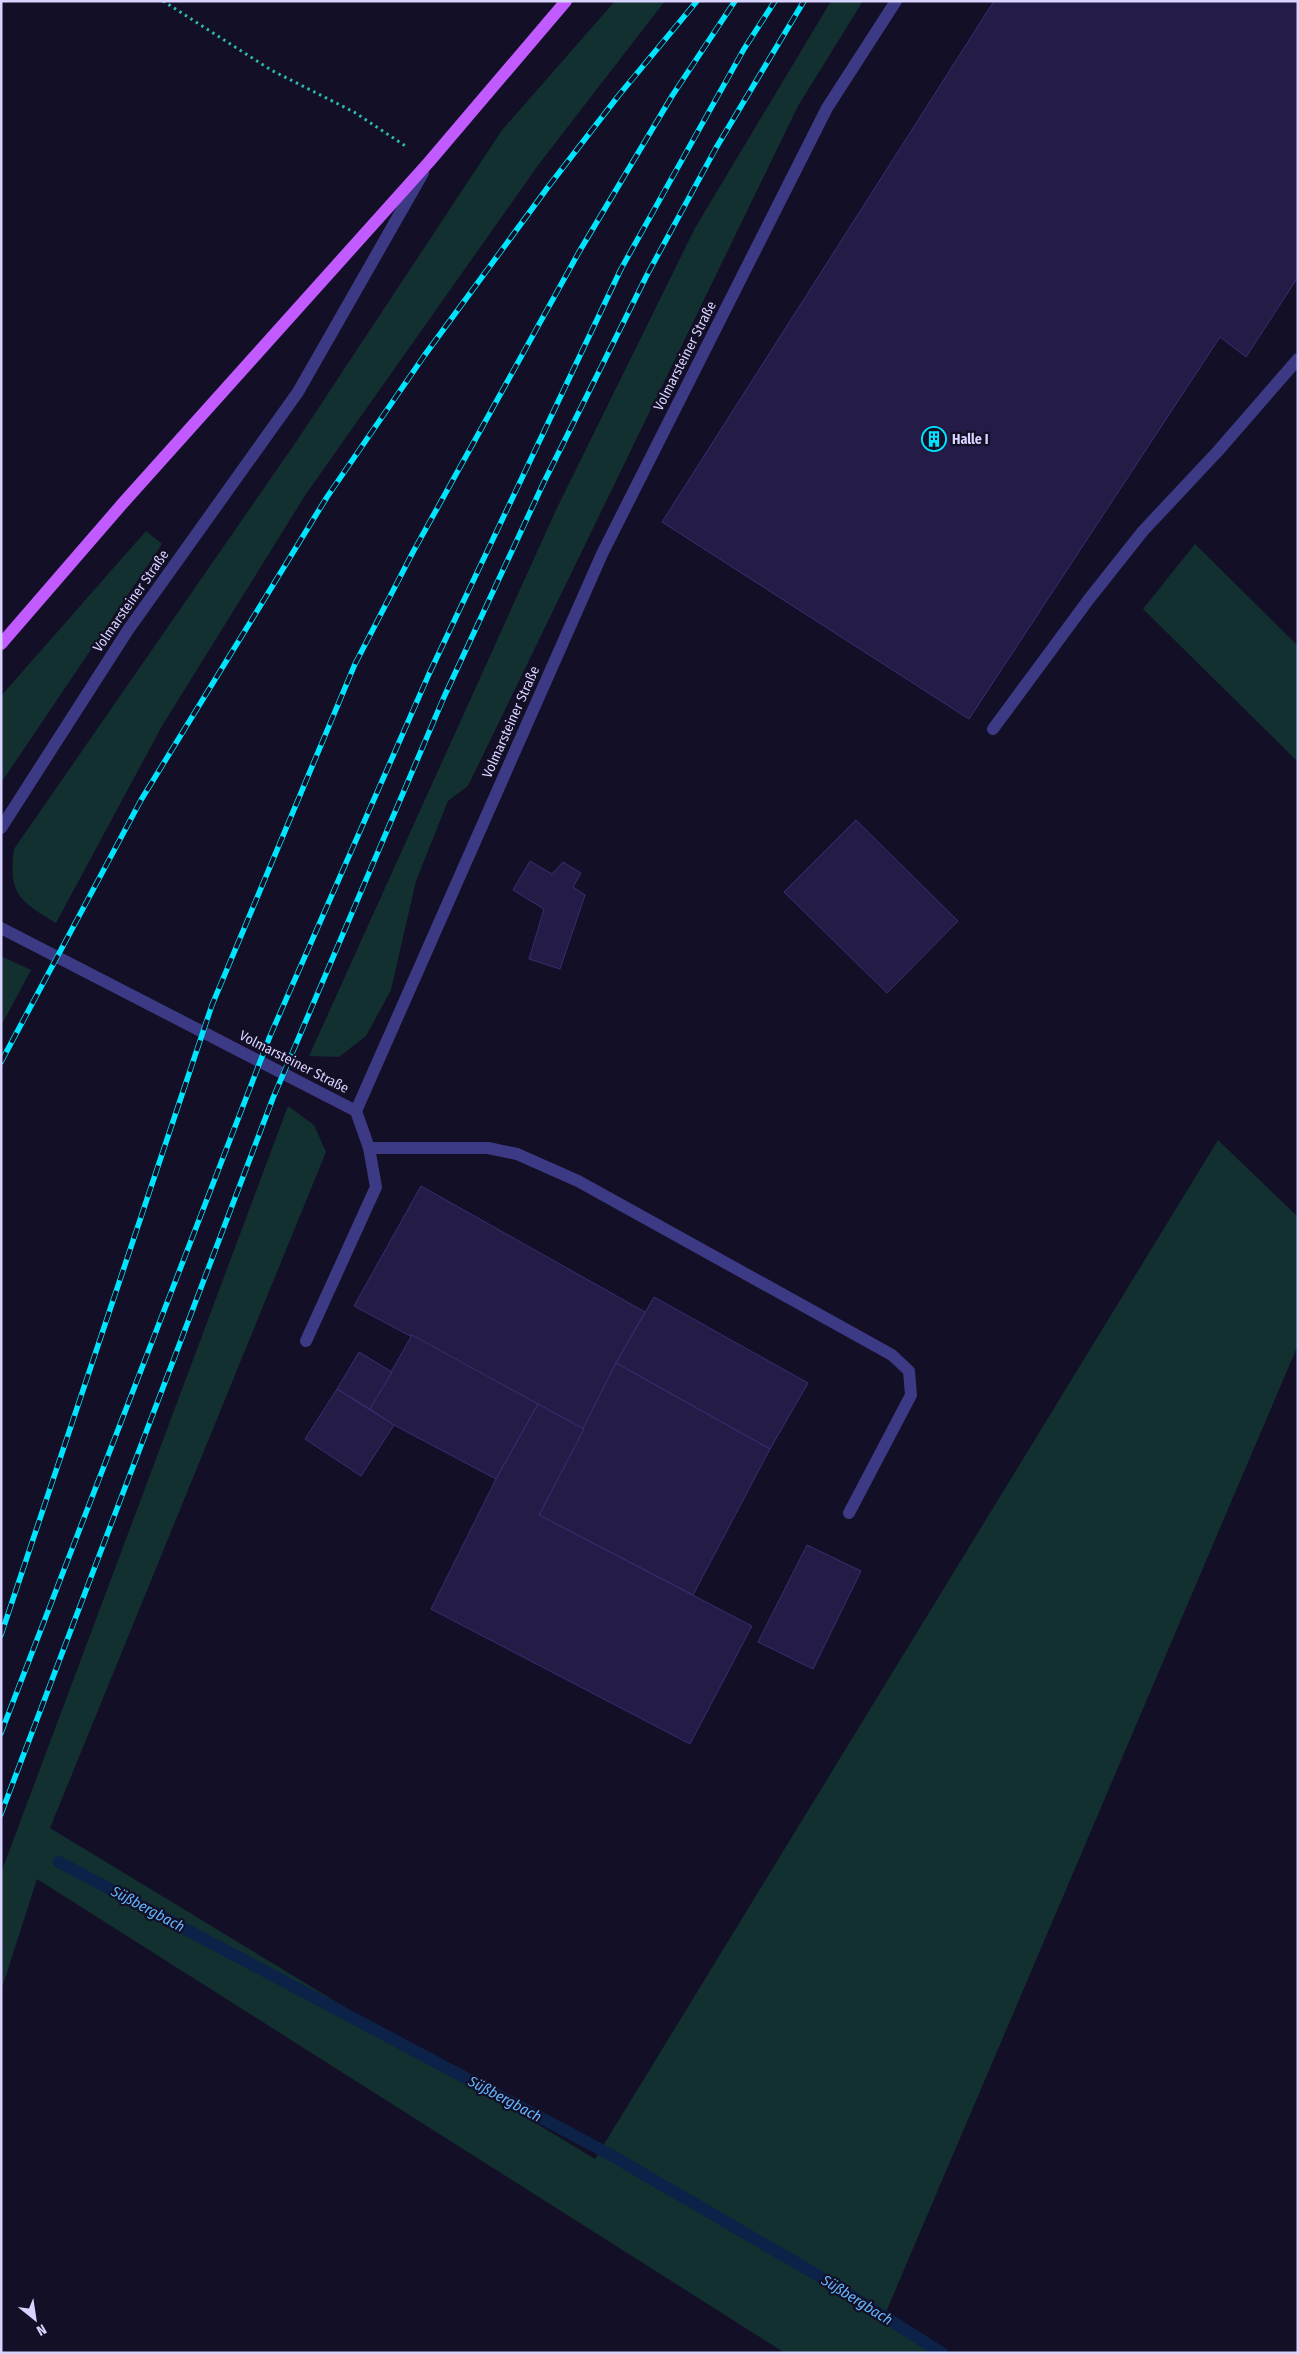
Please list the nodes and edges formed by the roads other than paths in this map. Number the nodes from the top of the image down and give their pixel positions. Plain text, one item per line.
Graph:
1 (566, 1) edge
2 (896, 1) edge
3 (429, 162) junction
4 (1298, 359) edge
5 (1, 644) edge
6 (993, 729) dead end
7 (1, 828) edge
8 (1, 928) edge
9 (356, 1111) junction
10 (369, 1148) junction
11 (306, 1340) dead end
12 (849, 1513) dead end

1 - 3 main road, Volmarsteiner Straße
2 - 9 street, Volmarsteiner Straße
3 - 5 main road, Volmarsteiner Straße
3 - 7 street, Volmarsteiner Straße
4 - 6 street
8 - 9 street, Volmarsteiner Straße
9 - 10 street
10 - 11 street
10 - 12 street

